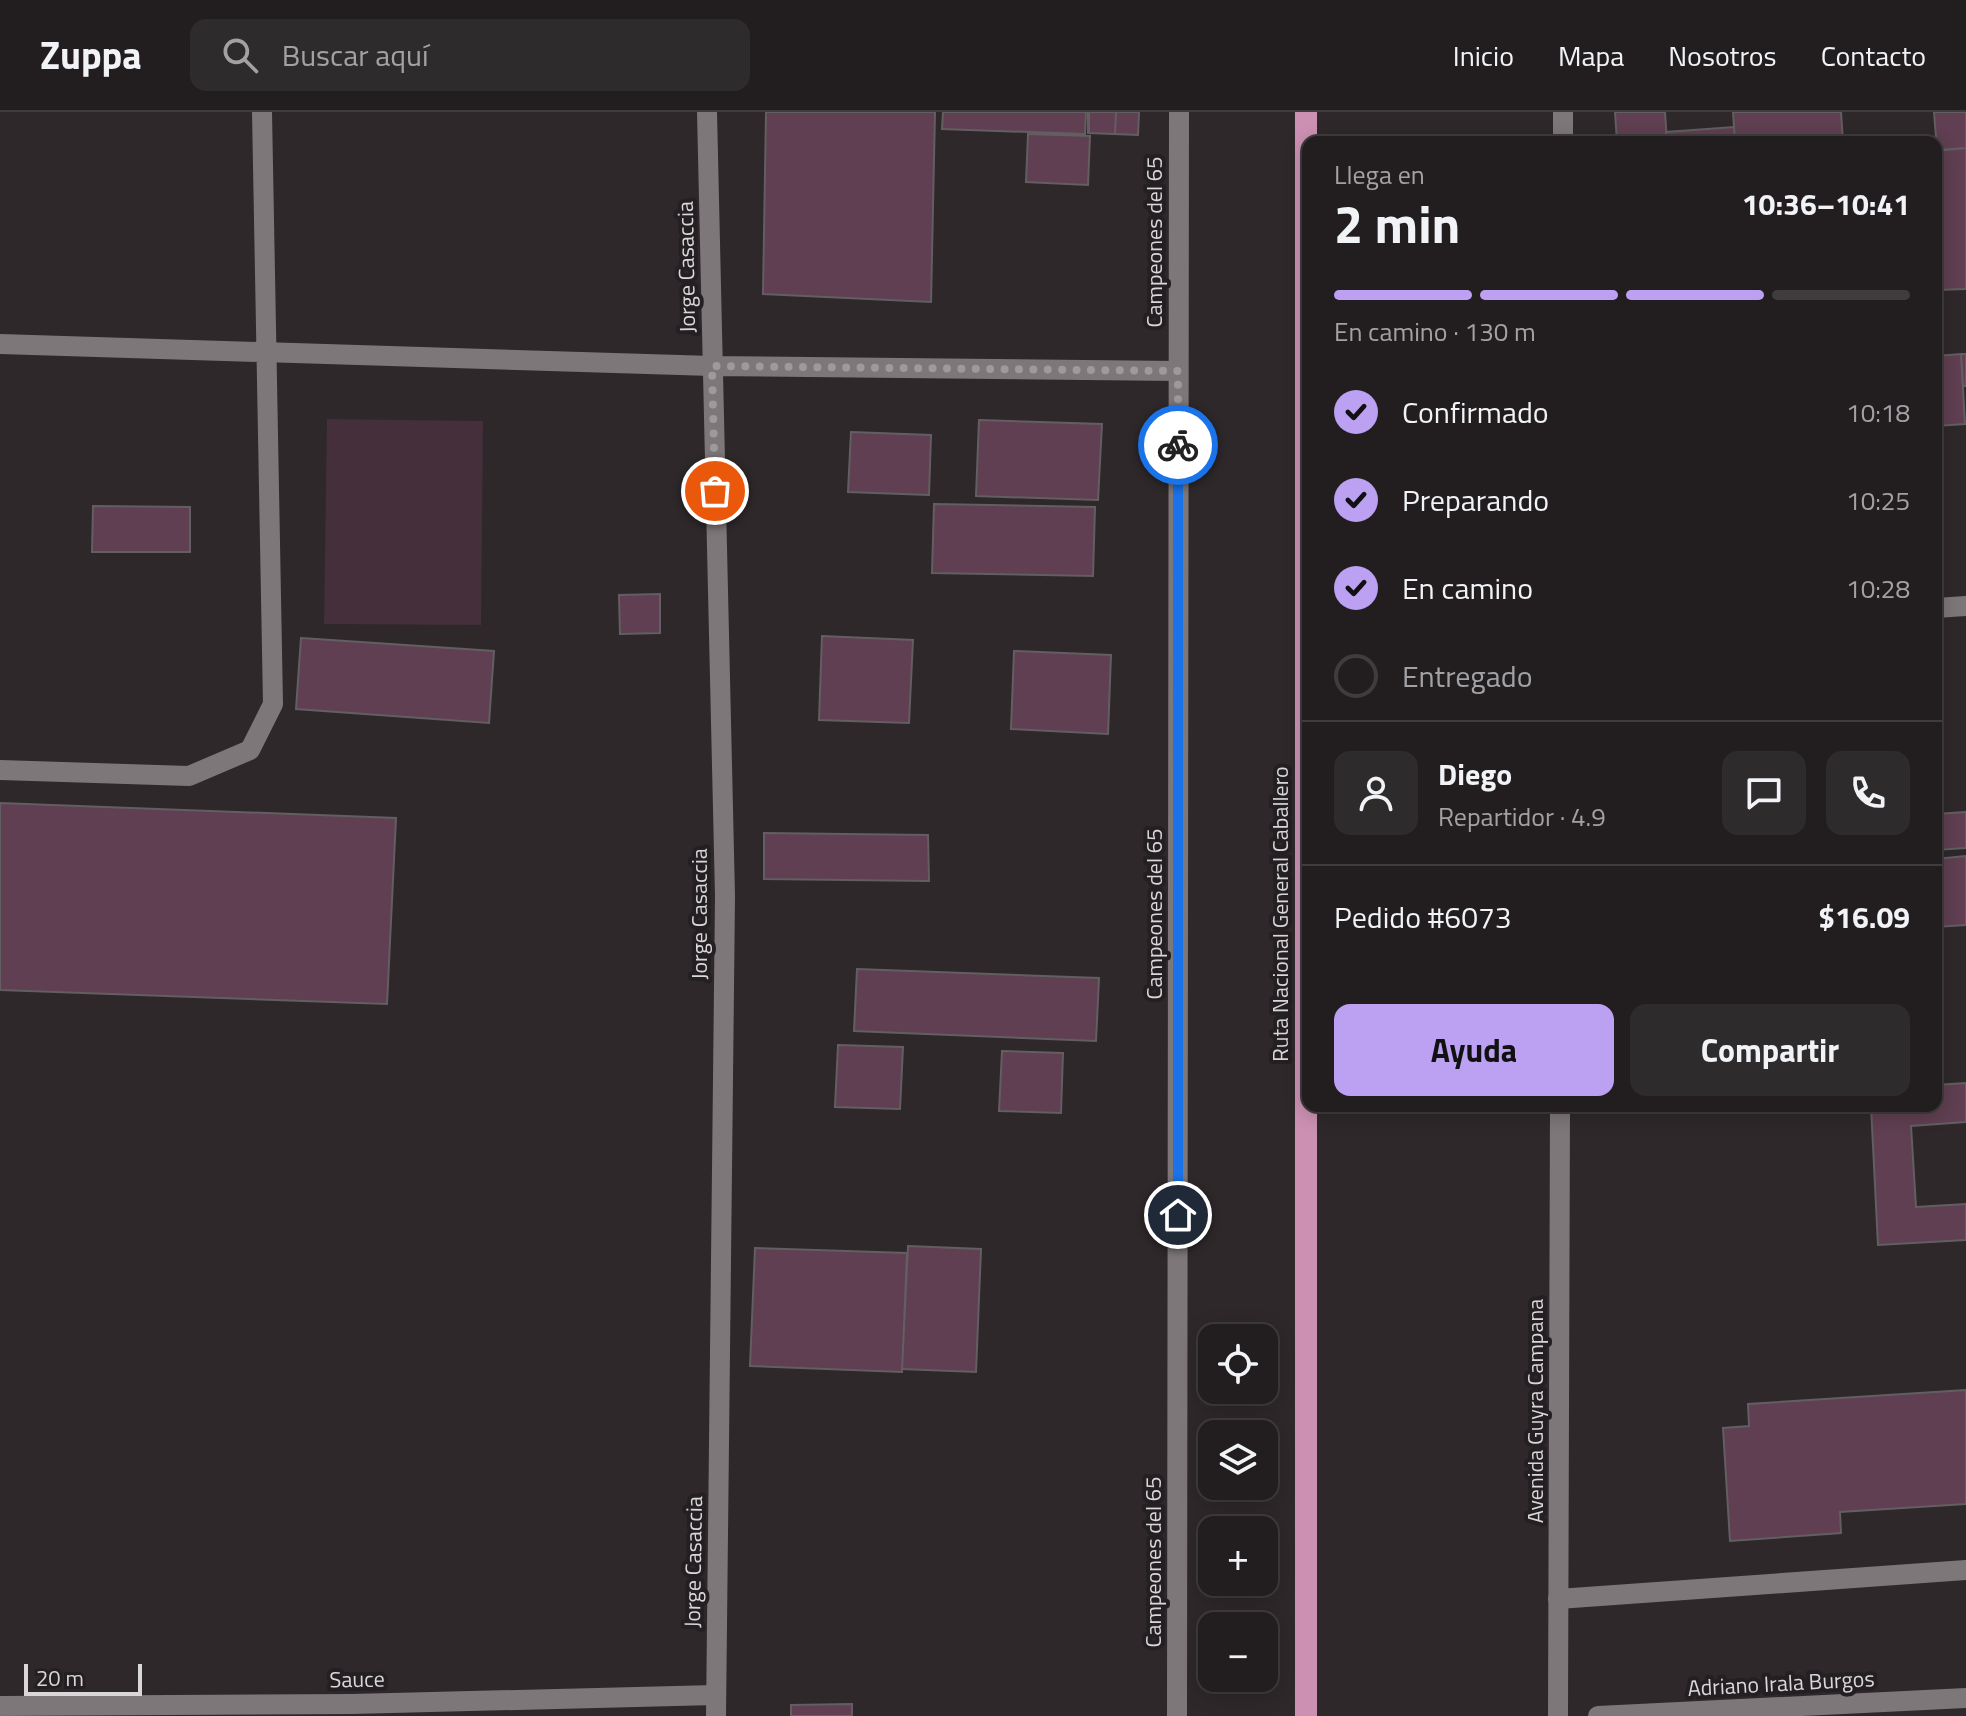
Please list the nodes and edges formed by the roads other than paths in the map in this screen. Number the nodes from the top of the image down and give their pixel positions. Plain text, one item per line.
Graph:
1 (262, 112) edge
2 (707, 112) edge
3 (1179, 112) edge
4 (1306, 112) edge
5 (1563, 112) edge
6 (1306, 136) edge
7 (1563, 136) edge
8 (0, 344) edge
9 (268, 352) junction
10 (712, 366) junction
11 (1178, 371) junction
12 (1966, 606) edge
13 (1942, 608) edge
14 (0, 770) edge
15 (1306, 1112) edge
16 (1560, 1112) edge
17 (1966, 1570) edge
18 (1558, 1599) junction
19 (715, 1695) junction
20 (1966, 1698) edge
21 (0, 1706) edge
22 (26, 1711) edge
23 (716, 1716) edge
24 (1177, 1716) edge
25 (1306, 1716) edge
26 (1558, 1716) edge
27 (1598, 1716) edge

1 - 9 street
2 - 10 street, Jorge Casaccia
3 - 11 street, Campeones del 65
4 - 6 highway, Ruta Nacional General Caballero
5 - 7 street
8 - 9 street
9 - 10 street
9 - 14 street
10 - 11 street
10 - 19 street, Jorge Casaccia
11 - 24 street, Campeones del 65
12 - 13 street
15 - 25 highway, Ruta Nacional General Caballero
16 - 18 street, Avenida Guyra Campana
17 - 18 street
18 - 26 street, Avenida Guyra Campana
19 - 22 street, Sauce
19 - 23 street, Jorge Casaccia
20 - 27 street, Adriano Irala Burgos
21 - 22 street, Sauce

